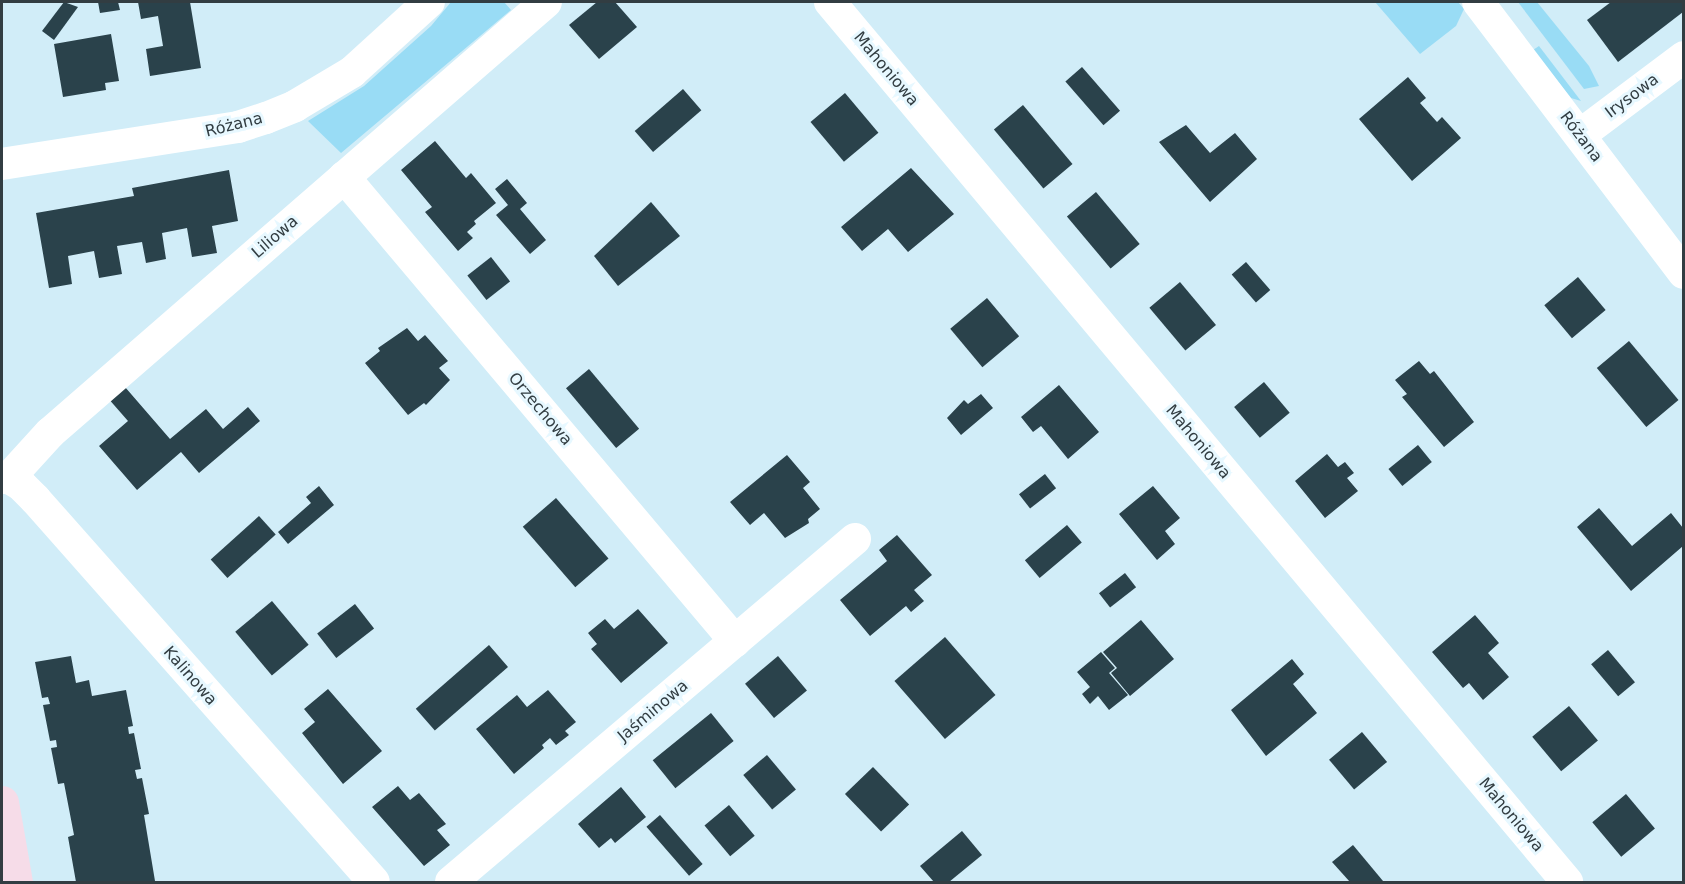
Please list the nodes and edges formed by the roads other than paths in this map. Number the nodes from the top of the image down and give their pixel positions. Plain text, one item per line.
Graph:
1 (429, 2) edge
2 (546, 2) edge
3 (830, 2) edge
4 (1478, 2) edge
5 (1683, 57) edge
6 (1580, 135) junction
7 (2, 164) edge
8 (344, 177) junction
9 (1683, 273) edge
10 (5, 478) edge
11 (855, 538) dead end
12 (735, 641) junction
13 (2, 802) edge
14 (16, 882) edge
15 (374, 882) edge
16 (451, 882) edge
17 (1567, 882) edge

1 - 7 street, Różana
2 - 8 street, Liliowa
3 - 17 street, Mahoniowa
4 - 6 street, Różana
5 - 6 street, Irysowa
6 - 9 street, Różana
8 - 10 street, Liliowa
8 - 12 street, Orzechowa
10 - 15 street, Kalinowa
11 - 12 street, Jaśminowa
12 - 16 street, Jaśminowa
13 - 14 street

